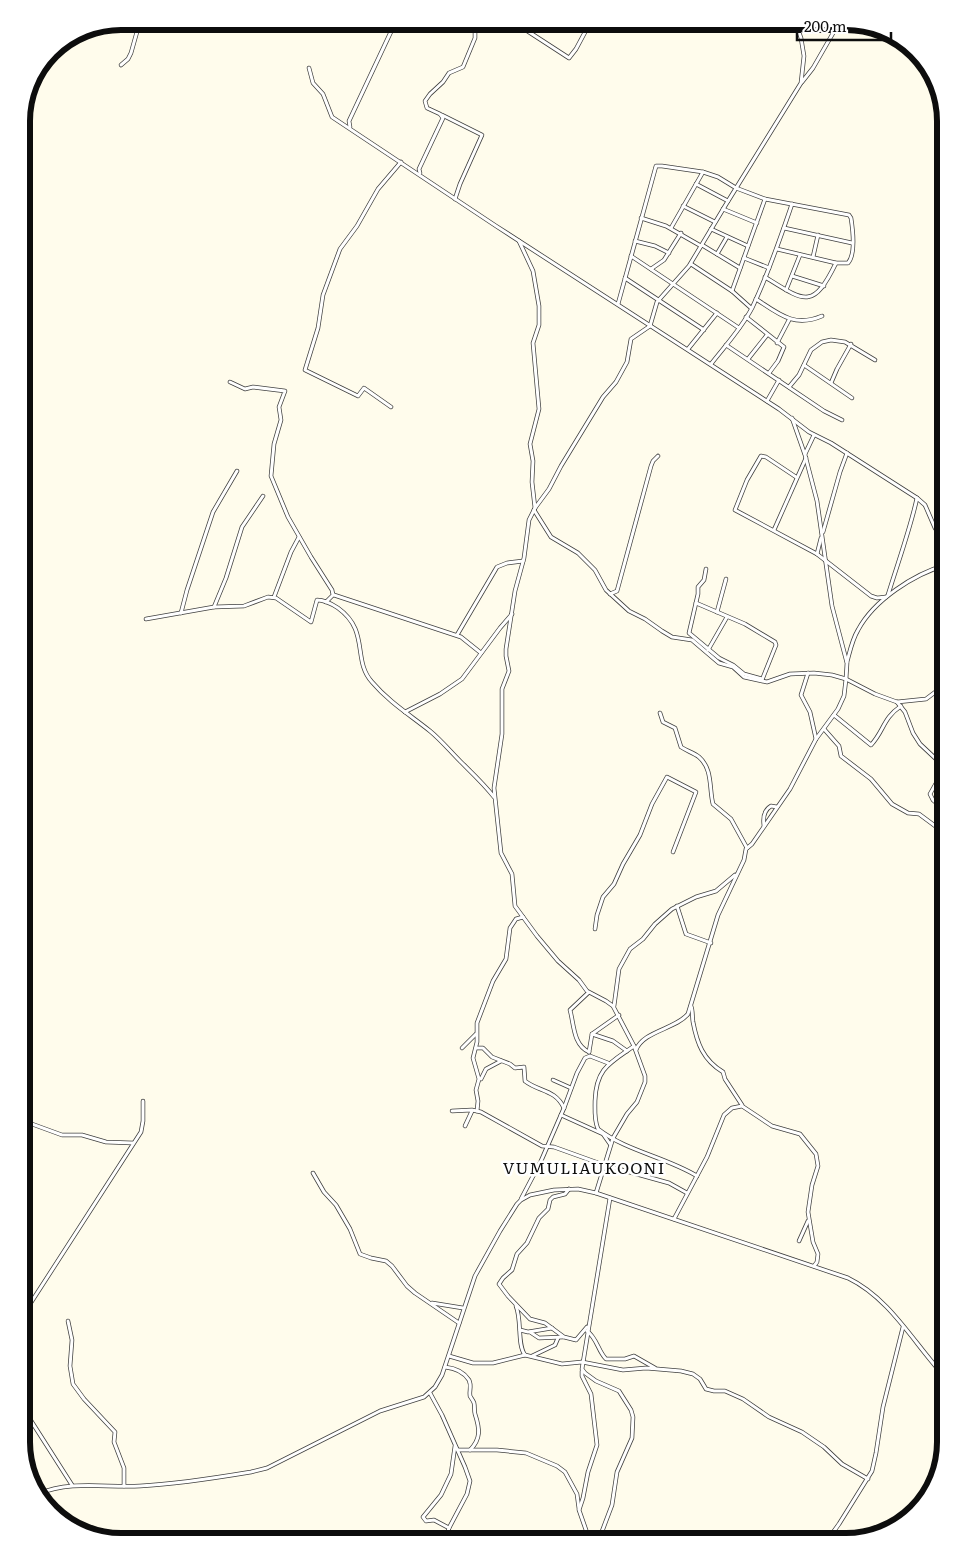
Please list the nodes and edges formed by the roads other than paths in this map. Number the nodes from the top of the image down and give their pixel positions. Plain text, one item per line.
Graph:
1 (138, 30) edge
2 (392, 30) edge
3 (475, 30) edge
4 (528, 30) edge
5 (586, 30) edge
6 (798, 30) edge
7 (835, 30) edge
8 (121, 65) dead end
9 (310, 68) dead end
10 (801, 83) junction
11 (442, 115) junction
12 (350, 128) junction
13 (400, 162) junction
14 (703, 172) junction
15 (420, 174) junction
16 (696, 184) junction
17 (736, 188) junction
18 (455, 199) junction
19 (765, 199) junction
20 (728, 201) junction
21 (792, 204) junction
22 (684, 206) junction
23 (723, 209) junction
24 (641, 218) junction
25 (715, 222) junction
26 (757, 223) junction
27 (671, 228) junction
28 (784, 228) junction
29 (711, 229) junction
30 (681, 233) junction
31 (818, 235) junction
32 (727, 237) junction
33 (519, 240) junction
34 (635, 241) junction
35 (852, 243) junction
36 (702, 245) junction
37 (748, 246) junction
38 (777, 249) junction
39 (669, 253) junction
40 (718, 254) junction
41 (800, 255) junction
42 (631, 256) junction
43 (744, 258) junction
44 (813, 258) junction
45 (836, 263) junction
46 (691, 264) junction
47 (740, 268) junction
48 (769, 268) junction
49 (651, 269) junction
50 (792, 276) junction
51 (765, 277) junction
52 (625, 278) junction
53 (674, 284) junction
54 (824, 286) junction
55 (786, 290) junction
56 (732, 291) junction
57 (756, 299) junction
58 (658, 300) junction
59 (618, 304) junction
60 (751, 309) junction
61 (717, 313) junction
62 (822, 316) dead end
63 (746, 317) junction
64 (789, 320) junction
65 (650, 326) junction
66 (739, 328) junction
67 (704, 330) junction
68 (767, 335) junction
69 (777, 343) junction
70 (851, 344) junction
71 (726, 345) junction
72 (688, 349) junction
73 (748, 359) junction
74 (875, 360) dead end
75 (711, 364) junction
76 (804, 365) junction
77 (769, 373) junction
78 (779, 380) junction
79 (230, 382) dead end
80 (831, 383) junction
81 (790, 387) junction
82 (852, 398) dead end
83 (767, 401) junction
84 (391, 407) dead end
85 (792, 418) junction
86 (842, 420) dead end
87 (814, 434) junction
88 (847, 454) junction
89 (658, 456) dead end
90 (805, 456) junction
91 (237, 471) dead end
92 (796, 477) junction
93 (263, 496) dead end
94 (917, 498) junction
95 (534, 509) junction
96 (774, 530) junction
97 (937, 531) edge
98 (822, 534) junction
99 (299, 537) junction
100 (817, 554) junction
101 (824, 560) junction
102 (523, 561) junction
103 (706, 568) dead end
104 (937, 568) edge
105 (726, 579) dead end
106 (610, 594) junction
107 (334, 595) junction
108 (887, 596) junction
109 (274, 597) junction
110 (326, 602) junction
111 (696, 603) junction
112 (214, 607) junction
113 (717, 612) junction
114 (181, 613) junction
115 (512, 614) junction
116 (727, 617) junction
117 (146, 619) dead end
118 (457, 635) junction
119 (708, 650) junction
120 (481, 653) junction
121 (847, 663) junction
122 (765, 672) junction
123 (808, 673) junction
124 (774, 679) junction
125 (846, 679) junction
126 (762, 680) junction
127 (937, 691) edge
128 (897, 702) junction
129 (901, 706) junction
130 (404, 712) junction
131 (660, 713) dead end
132 (834, 715) junction
133 (824, 729) junction
134 (816, 739) junction
135 (937, 765) edge
136 (937, 782) edge
137 (495, 797) junction
138 (937, 803) edge
139 (777, 807) junction
140 (764, 826) junction
141 (937, 827) edge
142 (747, 848) junction
143 (673, 852) dead end
144 (738, 873) junction
145 (677, 906) junction
146 (523, 917) junction
147 (595, 928) dead end
148 (711, 943) junction
149 (588, 992) junction
150 (613, 1006) junction
151 (691, 1006) junction
152 (619, 1014) junction
153 (477, 1034) junction
154 (592, 1034) junction
155 (462, 1048) dead end
156 (476, 1048) junction
157 (635, 1048) junction
158 (627, 1051) junction
159 (588, 1054) junction
160 (502, 1061) junction
161 (609, 1062) junction
162 (553, 1080) dead end
163 (480, 1082) junction
164 (571, 1088) junction
165 (143, 1102) dead end
166 (742, 1106) junction
167 (564, 1108) junction
168 (475, 1110) junction
169 (452, 1111) dead end
170 (562, 1115) junction
171 (30, 1123) edge
172 (465, 1126) dead end
173 (613, 1138) junction
174 (133, 1143) junction
175 (610, 1145) junction
176 (547, 1147) junction
177 (604, 1165) junction
178 (313, 1173) dead end
179 (697, 1176) junction
180 (569, 1189) junction
181 (596, 1193) junction
182 (687, 1193) junction
183 (610, 1198) junction
184 (521, 1200) junction
185 (674, 1219) junction
186 (809, 1220) junction
187 (800, 1241) dead end
188 (814, 1266) junction
189 (430, 1303) junction
190 (515, 1303) junction
191 (30, 1304) edge
192 (464, 1308) junction
193 (68, 1321) dead end
194 (459, 1323) junction
195 (903, 1327) junction
196 (552, 1328) junction
197 (587, 1329) junction
198 (520, 1330) junction
199 (530, 1332) junction
200 (558, 1338) junction
201 (564, 1338) junction
202 (525, 1355) junction
203 (449, 1356) junction
204 (532, 1356) junction
205 (582, 1362) junction
206 (445, 1367) junction
207 (937, 1367) edge
208 (582, 1370) junction
209 (660, 1370) junction
210 (430, 1393) junction
211 (30, 1419) edge
212 (455, 1444) junction
213 (458, 1450) junction
214 (470, 1450) junction
215 (868, 1479) junction
216 (72, 1486) junction
217 (124, 1486) junction
218 (44, 1492) edge
219 (579, 1510) junction
220 (449, 1528) junction
221 (447, 1533) edge
222 (585, 1533) edge
223 (601, 1533) edge
224 (832, 1533) edge

1 - 8 street
2 - 12 street
3 - 11 street
4 - 5 street
6 - 10 street
7 - 10 street
9 - 12 street
10 - 17 street
11 - 15 street
11 - 18 street
12 - 13 street
13 - 15 street
13 - 84 street
14 - 16 street
14 - 17 street
14 - 24 street
15 - 18 street
16 - 20 street
16 - 22 street
17 - 19 street
17 - 20 street
18 - 33 street
19 - 21 street
19 - 26 street
20 - 23 street
21 - 28 street
21 - 35 street
22 - 25 street
22 - 27 street
23 - 25 street
23 - 26 street
24 - 27 street
24 - 34 street
25 - 29 street
26 - 37 street
27 - 30 street
28 - 31 street
28 - 38 street
29 - 32 street
29 - 36 street
30 - 36 street
30 - 39 street
31 - 35 street
31 - 44 street
32 - 37 street
32 - 40 street
33 - 59 street
33 - 95 street
34 - 39 street
34 - 42 street
35 - 45 street
36 - 40 street
36 - 46 street
37 - 43 street
38 - 41 street
38 - 48 street
39 - 49 street
40 - 47 street
41 - 44 street
41 - 50 street
42 - 49 street
42 - 52 street
43 - 47 street
43 - 48 street
44 - 45 street
45 - 54 street
46 - 53 street
46 - 56 street
47 - 56 street
48 - 51 street
49 - 53 street
50 - 54 street
50 - 55 street
51 - 55 street
51 - 57 street
52 - 58 street
52 - 59 street
53 - 58 street
53 - 61 street
54 - 55 street
56 - 60 street
57 - 60 street
57 - 64 street
58 - 65 street
58 - 67 street
59 - 65 street
60 - 63 street
61 - 66 street
61 - 67 street
62 - 64 street
63 - 66 street
63 - 68 street
64 - 69 street
65 - 72 street
65 - 95 street
66 - 71 street
67 - 72 street
68 - 69 street
68 - 73 street
69 - 77 street
70 - 74 street
70 - 76 street
70 - 80 street
71 - 73 street
71 - 75 street
72 - 75 street
73 - 77 street
75 - 83 street
76 - 80 street
76 - 81 street
77 - 78 street
78 - 81 street
78 - 83 street
79 - 99 street
80 - 82 street
81 - 86 street
83 - 85 street
85 - 87 street
85 - 90 street
87 - 88 street
87 - 90 street
88 - 94 street
88 - 98 street
89 - 106 street
90 - 92 street
90 - 98 street
91 - 114 street
92 - 96 street
92 - 96 street
93 - 112 street
94 - 97 street
94 - 108 street
95 - 102 street
95 - 106 street
96 - 100 street
98 - 100 street
98 - 101 street
99 - 107 street
99 - 109 street
100 - 101 street
101 - 108 street
101 - 121 street
102 - 115 street
102 - 118 street
103 - 111 street
104 - 108 street
105 - 113 street
106 - 126 street
107 - 110 street
107 - 118 street
108 - 121 street
109 - 110 street
109 - 112 street
110 - 130 street
111 - 113 street
111 - 119 street
112 - 114 street
113 - 116 street
114 - 117 street
115 - 120 street
115 - 137 street
116 - 119 street
116 - 122 street
118 - 120 street
119 - 126 street
120 - 130 street
121 - 125 street
122 - 124 street
122 - 126 street
123 - 124 street
123 - 125 street
123 - 134 street
124 - 126 street
125 - 128 street
125 - 132 street
127 - 128 street
128 - 129 street
129 - 132 street
129 - 135 street
130 - 137 street
131 - 142 street
132 - 133 street
133 - 134 street
133 - 141 street
134 - 139 street
136 - 138 street
137 - 146 street
139 - 140 street
139 - 140 street
140 - 142 street
142 - 144 street
143 - 147 street
144 - 145 street
144 - 148 street
145 - 148 street
145 - 150 street
146 - 149 street
146 - 153 street
148 - 151 street
149 - 150 street
149 - 159 street
150 - 152 street
151 - 157 street
151 - 166 street
152 - 154 street
152 - 157 street
153 - 155 street
153 - 156 street
154 - 158 street
154 - 159 street
156 - 160 street
156 - 163 street
157 - 158 street
157 - 173 street
158 - 161 street
159 - 161 street
159 - 164 street
160 - 163 street
160 - 167 street
161 - 173 street
162 - 164 street
163 - 168 street
164 - 167 street
165 - 174 street
166 - 179 street
166 - 186 street
167 - 170 street
168 - 169 street
168 - 172 street
168 - 176 street
170 - 175 street
170 - 176 street
171 - 174 street
173 - 175 street
173 - 179 street
174 - 191 street
175 - 177 street
176 - 177 street
176 - 184 street
177 - 181 street
177 - 182 street
178 - 189 street
179 - 182 street
180 - 181 street
180 - 184 street
180 - 190 street
181 - 183 street
182 - 185 street
183 - 185 street
183 - 197 street
184 - 192 street
185 - 188 street
186 - 187 street
186 - 188 street
188 - 195 street
189 - 192 street
189 - 194 street
190 - 196 street
190 - 198 street
192 - 194 street
193 - 217 street
194 - 203 street
195 - 207 street
195 - 215 street
196 - 199 street
196 - 201 street
197 - 201 street
197 - 205 street
197 - 209 street
198 - 199 street
198 - 202 street
199 - 200 street
200 - 201 street
200 - 204 street
202 - 203 street
202 - 204 street
203 - 206 street
204 - 205 street
205 - 208 street
205 - 209 street
206 - 210 street
206 - 214 street
208 - 219 street
208 - 223 street
209 - 215 street
210 - 212 street
210 - 217 street
211 - 216 street
212 - 213 street
212 - 220 street
213 - 214 street
213 - 220 street
214 - 219 street
215 - 224 street
216 - 217 street
216 - 218 street
219 - 222 street
220 - 221 street

